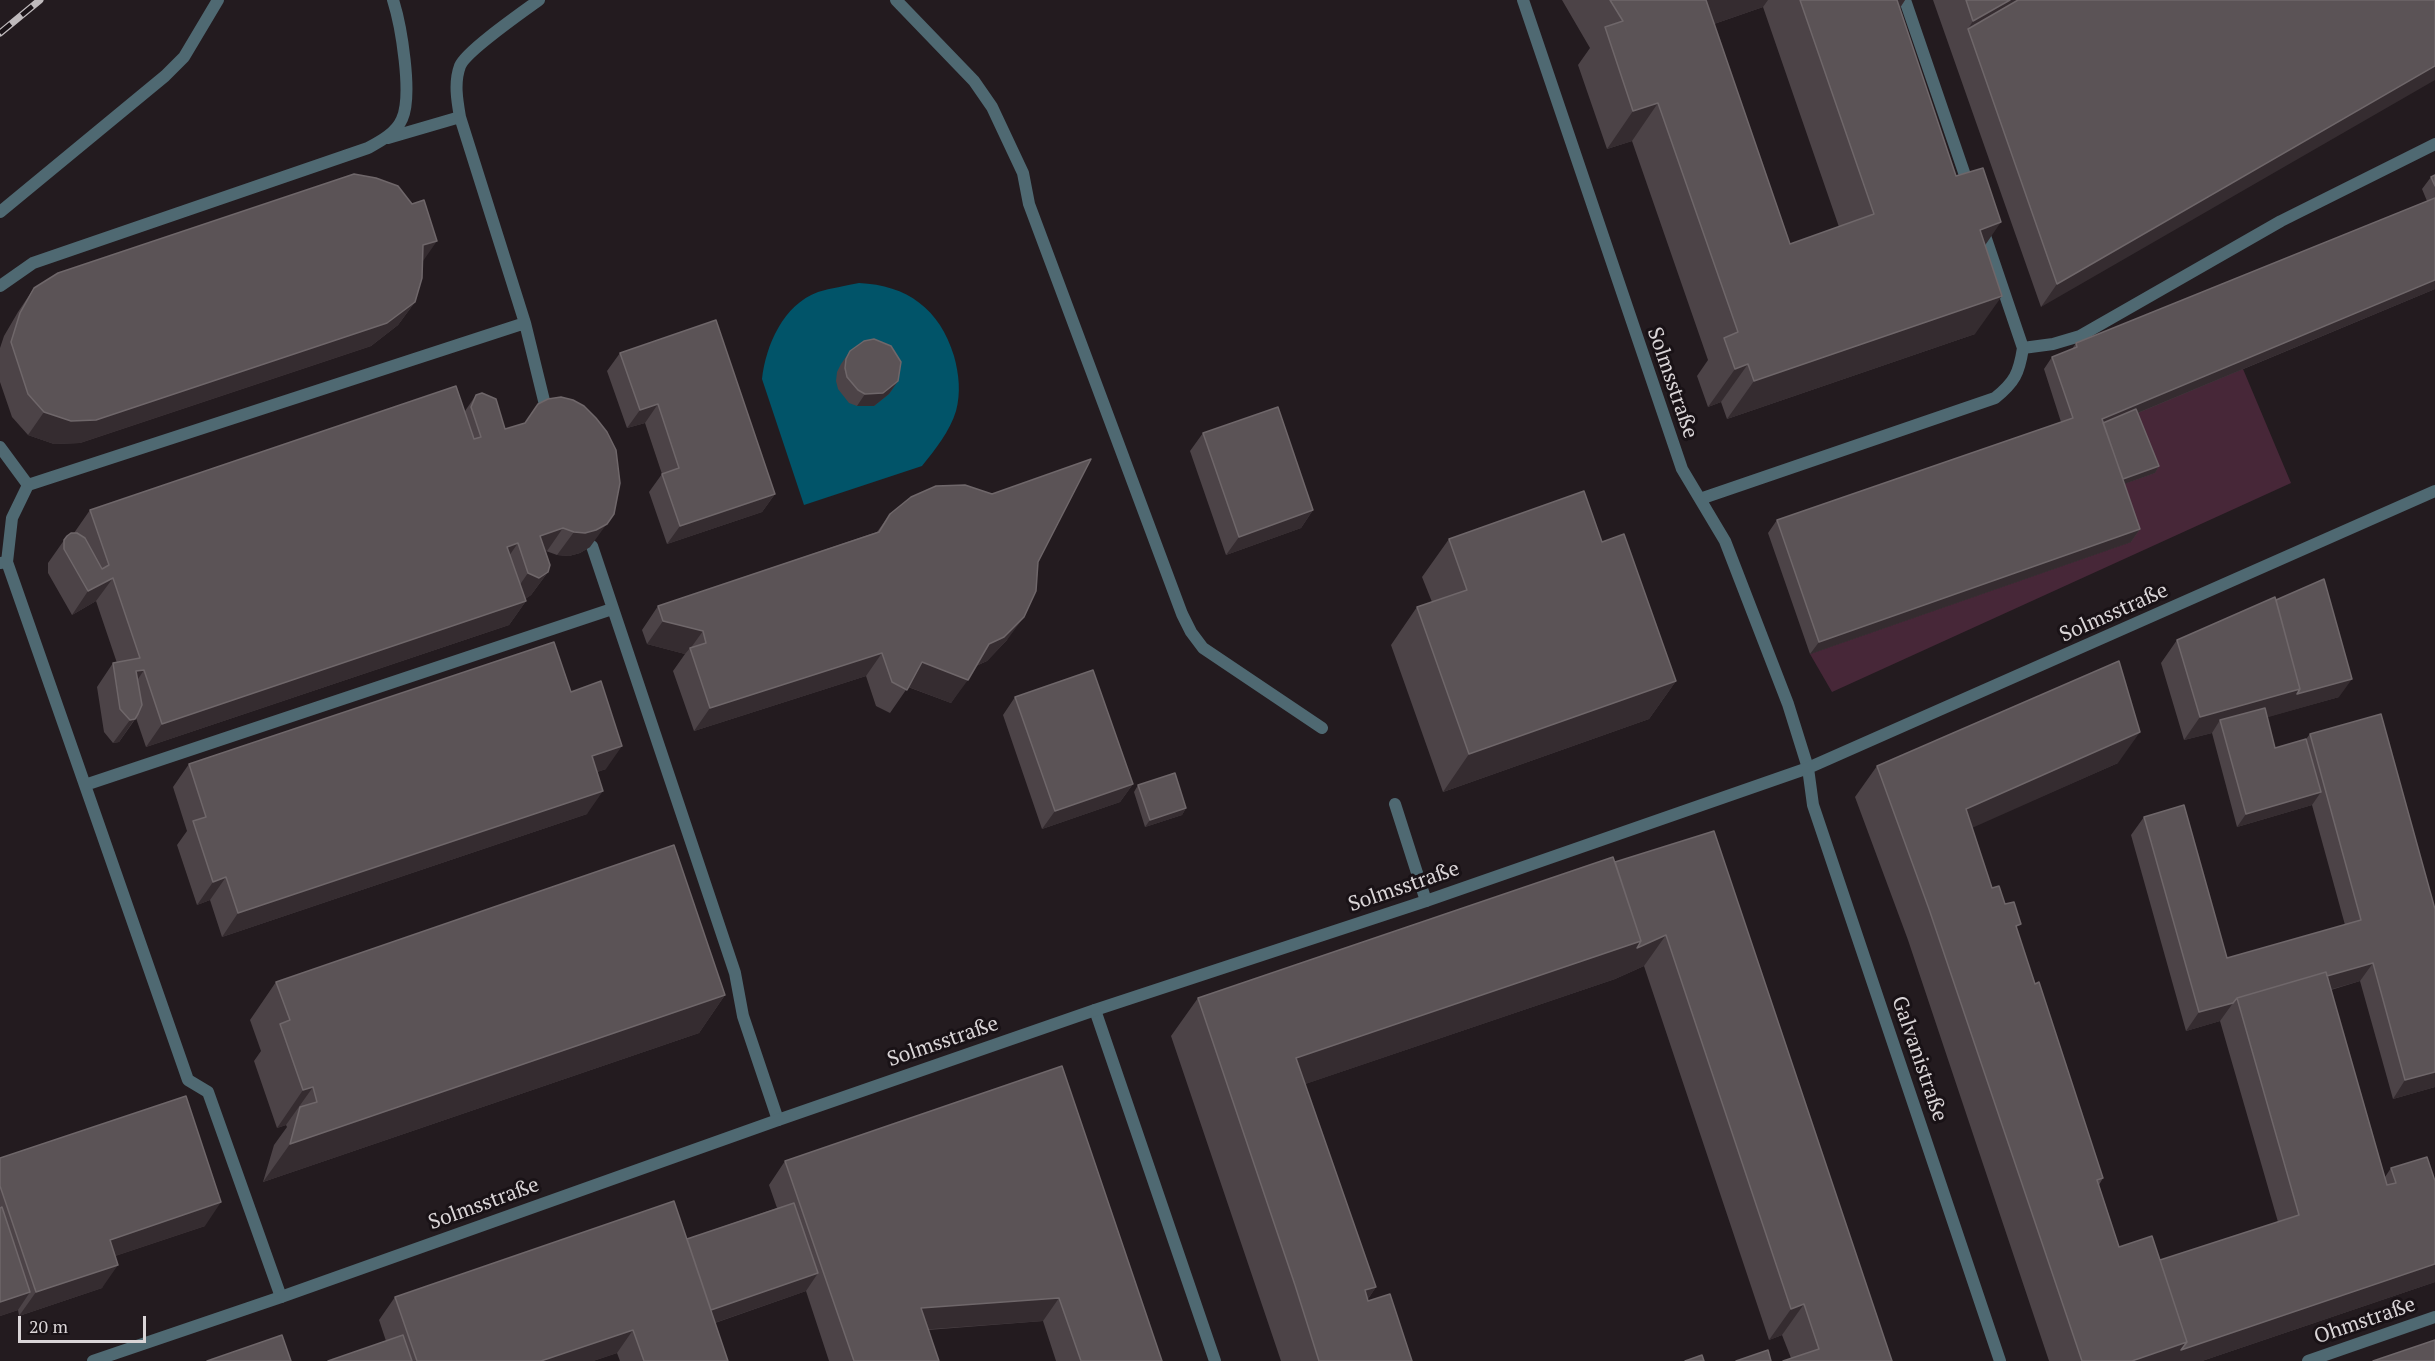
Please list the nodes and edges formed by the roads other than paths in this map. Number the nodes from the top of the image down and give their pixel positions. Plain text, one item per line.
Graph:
1 (218, 0) edge
2 (393, 0) edge
3 (539, 0) edge
4 (896, 0) edge
5 (1523, 0) edge
6 (1905, 0) edge
7 (460, 117) junction
8 (387, 138) junction
9 (2435, 144) edge
10 (0, 212) edge
11 (0, 286) edge
12 (525, 323) junction
13 (2023, 348) junction
14 (549, 421) edge
15 (0, 447) edge
16 (28, 485) junction
17 (2435, 491) edge
18 (1700, 499) junction
19 (6, 519) edge
20 (592, 546) edge
21 (3, 562) edge
22 (612, 609) junction
23 (1322, 728) dead end
24 (1808, 768) junction
25 (85, 785) junction
26 (1395, 804) dead end
27 (1426, 901) junction
28 (1095, 1010) junction
29 (778, 1119) junction
30 (281, 1297) junction
31 (2435, 1317) edge
32 (93, 1361) edge
33 (1215, 1361) edge
34 (2000, 1361) edge
35 (2308, 1361) edge

1 - 10 street
2 - 8 street
3 - 7 street
4 - 23 street
5 - 18 street, Solmsstraße
6 - 13 street
7 - 8 street
7 - 12 street
8 - 11 street
9 - 13 street
12 - 14 street
12 - 16 street
13 - 18 street
15 - 16 street
16 - 19 street
17 - 24 street, Solmsstraße
18 - 24 street, Solmsstraße
19 - 21 street
20 - 22 street
21 - 25 street
22 - 25 street
22 - 29 street
24 - 27 street, Solmsstraße
24 - 34 street, Galvanistraße
25 - 30 street
26 - 27 street
27 - 28 street, Solmsstraße
28 - 29 street, Solmsstraße
28 - 33 street
29 - 30 street, Solmsstraße
30 - 32 street, Solmsstraße
31 - 35 street, Ohmstraße

